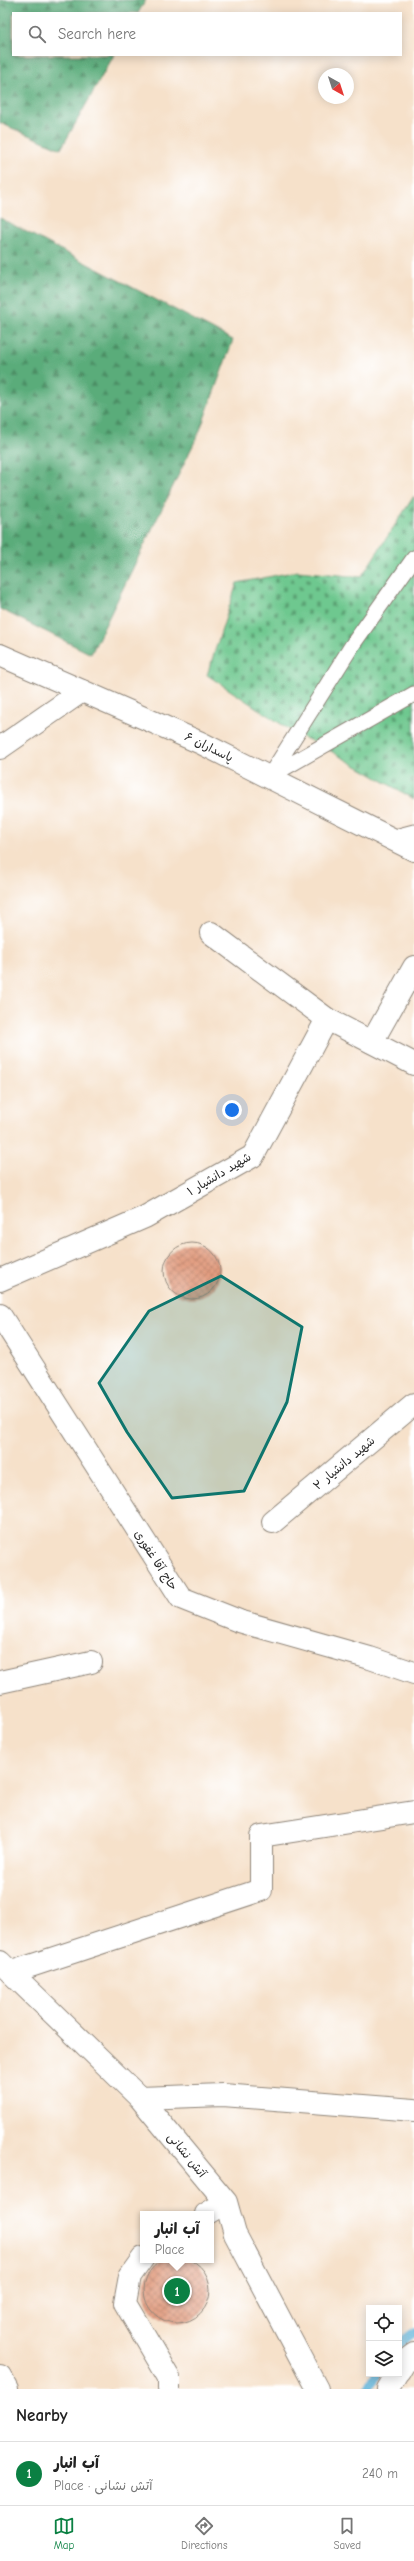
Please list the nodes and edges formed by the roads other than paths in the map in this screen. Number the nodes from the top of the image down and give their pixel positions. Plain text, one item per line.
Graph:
1 (414, 558) edge
2 (0, 655) edge
3 (82, 691) junction
4 (414, 694) edge
5 (0, 748) edge
6 (269, 777) junction
7 (414, 832) edge
8 (391, 838) junction
9 (414, 850) edge
10 (211, 933) dead end
11 (414, 967) edge
12 (327, 1019) junction
13 (372, 1042) junction
14 (414, 1064) edge
15 (0, 1280) edge
16 (0, 1315) edge
17 (414, 1404) edge
18 (273, 1522) dead end
19 (91, 1662) dead end
20 (414, 1673) edge
21 (0, 1682) edge
22 (414, 1812) edge
23 (6, 1967) edge
24 (140, 2098) junction
25 (414, 2110) edge
26 (226, 2202) junction
27 (211, 2211) edge
28 (140, 2262) edge
29 (414, 2354) edge
30 (402, 2366) edge
31 (0, 2376) edge
32 (396, 2377) edge
33 (7, 2389) edge
34 (168, 2389) edge
35 (317, 2389) edge
36 (388, 2389) edge

1 - 6 lane
2 - 3 street, پاسداران ۶
3 - 5 street
3 - 6 street, پاسداران ۶
4 - 6 lane
6 - 8 street, پاسداران ۶
7 - 8 lane
8 - 9 street, پاسداران ۶
10 - 12 street
11 - 13 street
12 - 13 street
12 - 15 street, شهید دانشیار ۱
13 - 14 street
16 - 20 street, حاج آقا غفوری
17 - 18 street, شهید دانشیار ۲
19 - 21 street
22 - 23 street
23 - 24 street, آتش نشانی
24 - 25 street
24 - 26 street, آتش نشانی
26 - 27 street
26 - 35 street, آتش نشانی
28 - 34 street
29 - 30 street
31 - 33 street
32 - 36 street

